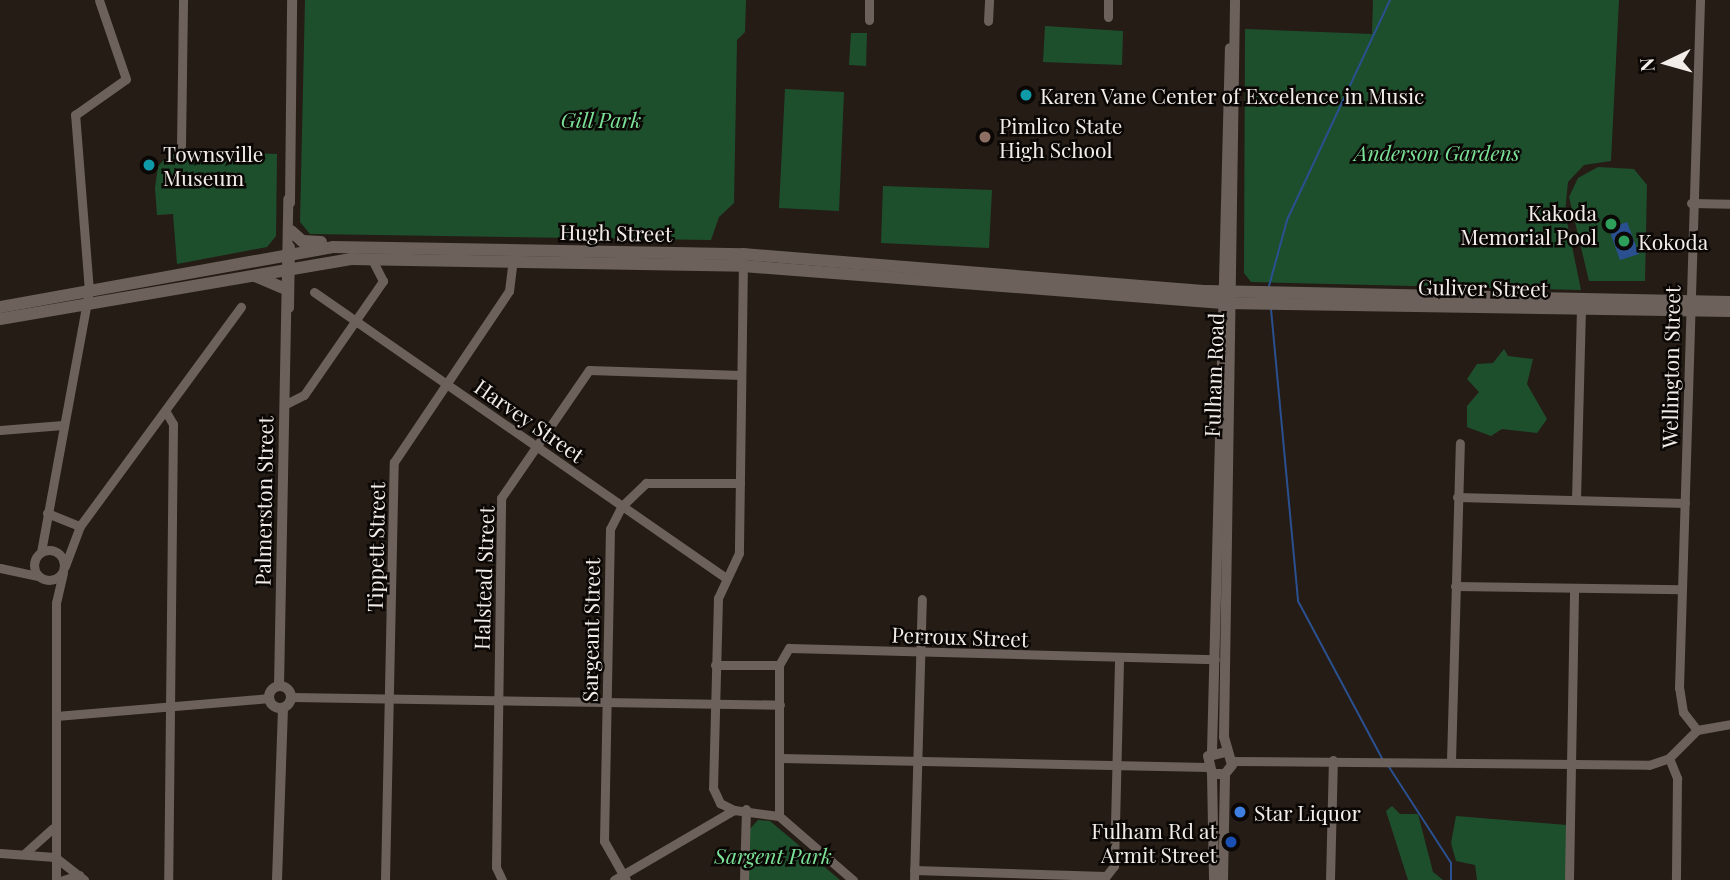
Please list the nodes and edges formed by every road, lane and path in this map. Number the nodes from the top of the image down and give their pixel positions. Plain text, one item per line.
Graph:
1 (99, 0) edge
2 (183, 0) edge
3 (292, 0) edge
4 (869, 0) edge
5 (989, 0) edge
6 (1108, 0) edge
7 (1234, 0) edge
8 (1700, 0) edge
9 (1108, 17) dead end
10 (869, 20) dead end
11 (988, 21) dead end
12 (181, 146) dead end
13 (288, 199) junction
14 (1691, 203) junction
15 (1730, 204) edge
16 (291, 231) junction
17 (333, 247) junction
18 (513, 256) junction
19 (372, 259) junction
20 (743, 260) junction
21 (287, 261) junction
22 (246, 275) junction
23 (282, 288) junction
24 (89, 290) junction
25 (314, 292) dead end
26 (1229, 297) junction
27 (1298, 299) junction
28 (1730, 302) edge
29 (84, 304) junction
30 (1689, 305) junction
31 (0, 307) edge
32 (241, 307) dead end
33 (1581, 308) junction
34 (1730, 311) edge
35 (286, 316) junction
36 (0, 319) edge
37 (355, 321) junction
38 (741, 375) junction
39 (448, 383) junction
40 (284, 405) junction
41 (166, 412) junction
42 (63, 425) junction
43 (0, 430) edge
44 (1460, 443) dead end
45 (536, 444) junction
46 (740, 483) junction
47 (1457, 497) junction
48 (1576, 499) junction
49 (1685, 503) junction
50 (621, 507) junction
51 (47, 513) junction
52 (80, 526) junction
53 (46, 536) junction
54 (73, 538) junction
55 (54, 551) junction
56 (38, 555) junction
57 (0, 568) edge
58 (17, 568) junction
59 (64, 569) junction
60 (43, 578) junction
61 (726, 578) junction
62 (1455, 586) junction
63 (1574, 588) junction
64 (1682, 589) junction
65 (922, 599) dead end
66 (56, 603) junction
67 (918, 653) junction
68 (1119, 658) junction
69 (1215, 659) junction
70 (715, 665) junction
71 (779, 665) junction
72 (279, 687) junction
73 (292, 697) junction
74 (390, 697) junction
75 (269, 698) junction
76 (497, 699) junction
77 (605, 702) junction
78 (172, 704) junction
79 (715, 704) junction
80 (780, 705) junction
81 (282, 708) junction
82 (56, 716) junction
83 (1730, 724) edge
84 (1697, 730) junction
85 (1212, 752) junction
86 (1229, 756) junction
87 (781, 758) junction
88 (1669, 758) junction
89 (1333, 760) junction
90 (918, 761) junction
91 (1451, 761) junction
92 (1570, 763) junction
93 (1116, 766) junction
94 (1209, 770) junction
95 (1225, 775) junction
96 (746, 809) junction
97 (734, 810) junction
98 (779, 816) junction
99 (52, 829) junction
100 (0, 853) edge
101 (24, 854) junction
102 (55, 857) junction
103 (81, 877) edge
104 (913, 877) edge
105 (621, 878) edge
106 (1104, 878) edge
107 (55, 880) edge
108 (63, 880) edge
109 (168, 880) edge
110 (277, 880) edge
111 (385, 880) edge
112 (502, 880) edge
113 (744, 880) edge
114 (853, 880) edge
115 (1214, 880) edge
116 (1223, 880) edge
117 (1330, 880) edge
118 (1569, 880) edge
119 (1676, 880) edge

1 - 24 street
2 - 12 street
3 - 13 street, Palmerston Street
4 - 10 street
5 - 11 street
6 - 9 street
7 - 26 street, Fulham Road
8 - 14 street, Wellington Street
13 - 16 street, Palmerston Street
13 - 21 street, Palmerston Street
14 - 15 street
14 - 30 street, Wellington Street
16 - 17 main road
16 - 21 street, Palmerston Street
17 - 18 main road, Hugh Street
17 - 21 main road, Hugh Street
18 - 19 main road, Hugh Street
18 - 20 main road, Hugh Street
18 - 39 street, Tippett Street
19 - 21 main road, Hugh Street
19 - 37 street
20 - 26 main road, Hugh Street
20 - 38 street
21 - 22 main road, Hugh Street
21 - 23 street, Palmerston Street
21 - 24 main road, Hugh Street
21 - 35 street, Palmerston Street
22 - 23 main road
22 - 29 main road, Hugh Street
23 - 35 street, Palmerston Street
24 - 29 street
24 - 31 main road, Hugh Street
25 - 37 street, Harvey Street
26 - 27 main road, Guliver Street
26 - 69 street, Fulham Road
26 - 86 street, Fulham Road
27 - 30 main road, Guliver Street
27 - 33 main road, Guliver Street
28 - 30 main road, Guliver Street
29 - 36 main road, Hugh Street
29 - 42 street
30 - 33 main road, Guliver Street
30 - 34 main road, Guliver Street
30 - 49 street, Wellington Street
32 - 41 street
33 - 48 street
35 - 40 street, Palmerston Street
37 - 39 street, Harvey Street
37 - 40 street
38 - 45 street, Halstead Street
38 - 46 street
39 - 45 street, Harvey Street
39 - 74 street, Tippett Street
40 - 72 street, Palmerston Street
41 - 52 street
41 - 78 street
42 - 43 street
42 - 51 street
44 - 47 street
45 - 50 street, Harvey Street
45 - 76 street, Halstead Street
46 - 50 street, Sargeant Street
46 - 61 street
47 - 48 street
47 - 62 street
48 - 49 street
49 - 64 street, Wellington Street
50 - 61 street, Harvey Street
50 - 77 street, Sargeant Street
51 - 52 street
51 - 53 street
52 - 54 street
53 - 55 street
53 - 56 street
54 - 55 street
54 - 59 street
55 - 56 street
55 - 59 street
56 - 58 street
56 - 60 street
57 - 58 street
58 - 60 street
59 - 60 street
59 - 66 street
60 - 66 street
61 - 70 street
62 - 63 street
62 - 91 street
63 - 64 street
63 - 92 street
64 - 84 street, Wellington Street
65 - 67 street
66 - 82 street
67 - 68 street, Perroux Street
67 - 71 street, Perroux Street
67 - 90 street
68 - 69 street, Perroux Street
68 - 93 street
69 - 85 street, Fulham Road
70 - 71 street
70 - 79 street
71 - 80 street
72 - 73 street
72 - 75 street
73 - 74 street
73 - 81 street
74 - 76 street
74 - 111 street, Tippett Street
75 - 78 street
75 - 81 street
76 - 77 street
76 - 112 street, Halstead Street
77 - 79 street
77 - 105 street, Sargeant Street
78 - 82 street
78 - 109 street
79 - 80 street
79 - 97 street
80 - 87 street
81 - 110 street
82 - 99 street
83 - 84 street
84 - 88 street
85 - 86 street
85 - 94 street, Fulham Road
86 - 89 street
86 - 95 street
87 - 90 street
87 - 98 street
88 - 92 street
88 - 119 street
89 - 91 street
89 - 117 street
90 - 93 street
90 - 104 street
91 - 92 street
92 - 118 street
93 - 94 street
93 - 106 street
94 - 95 street
94 - 115 street
95 - 116 street
96 - 97 street
96 - 98 street
96 - 113 street
97 - 105 street
98 - 114 street
99 - 101 street
99 - 102 street
100 - 101 street
101 - 102 street
102 - 103 street
102 - 107 street
103 - 108 street
104 - 106 street

